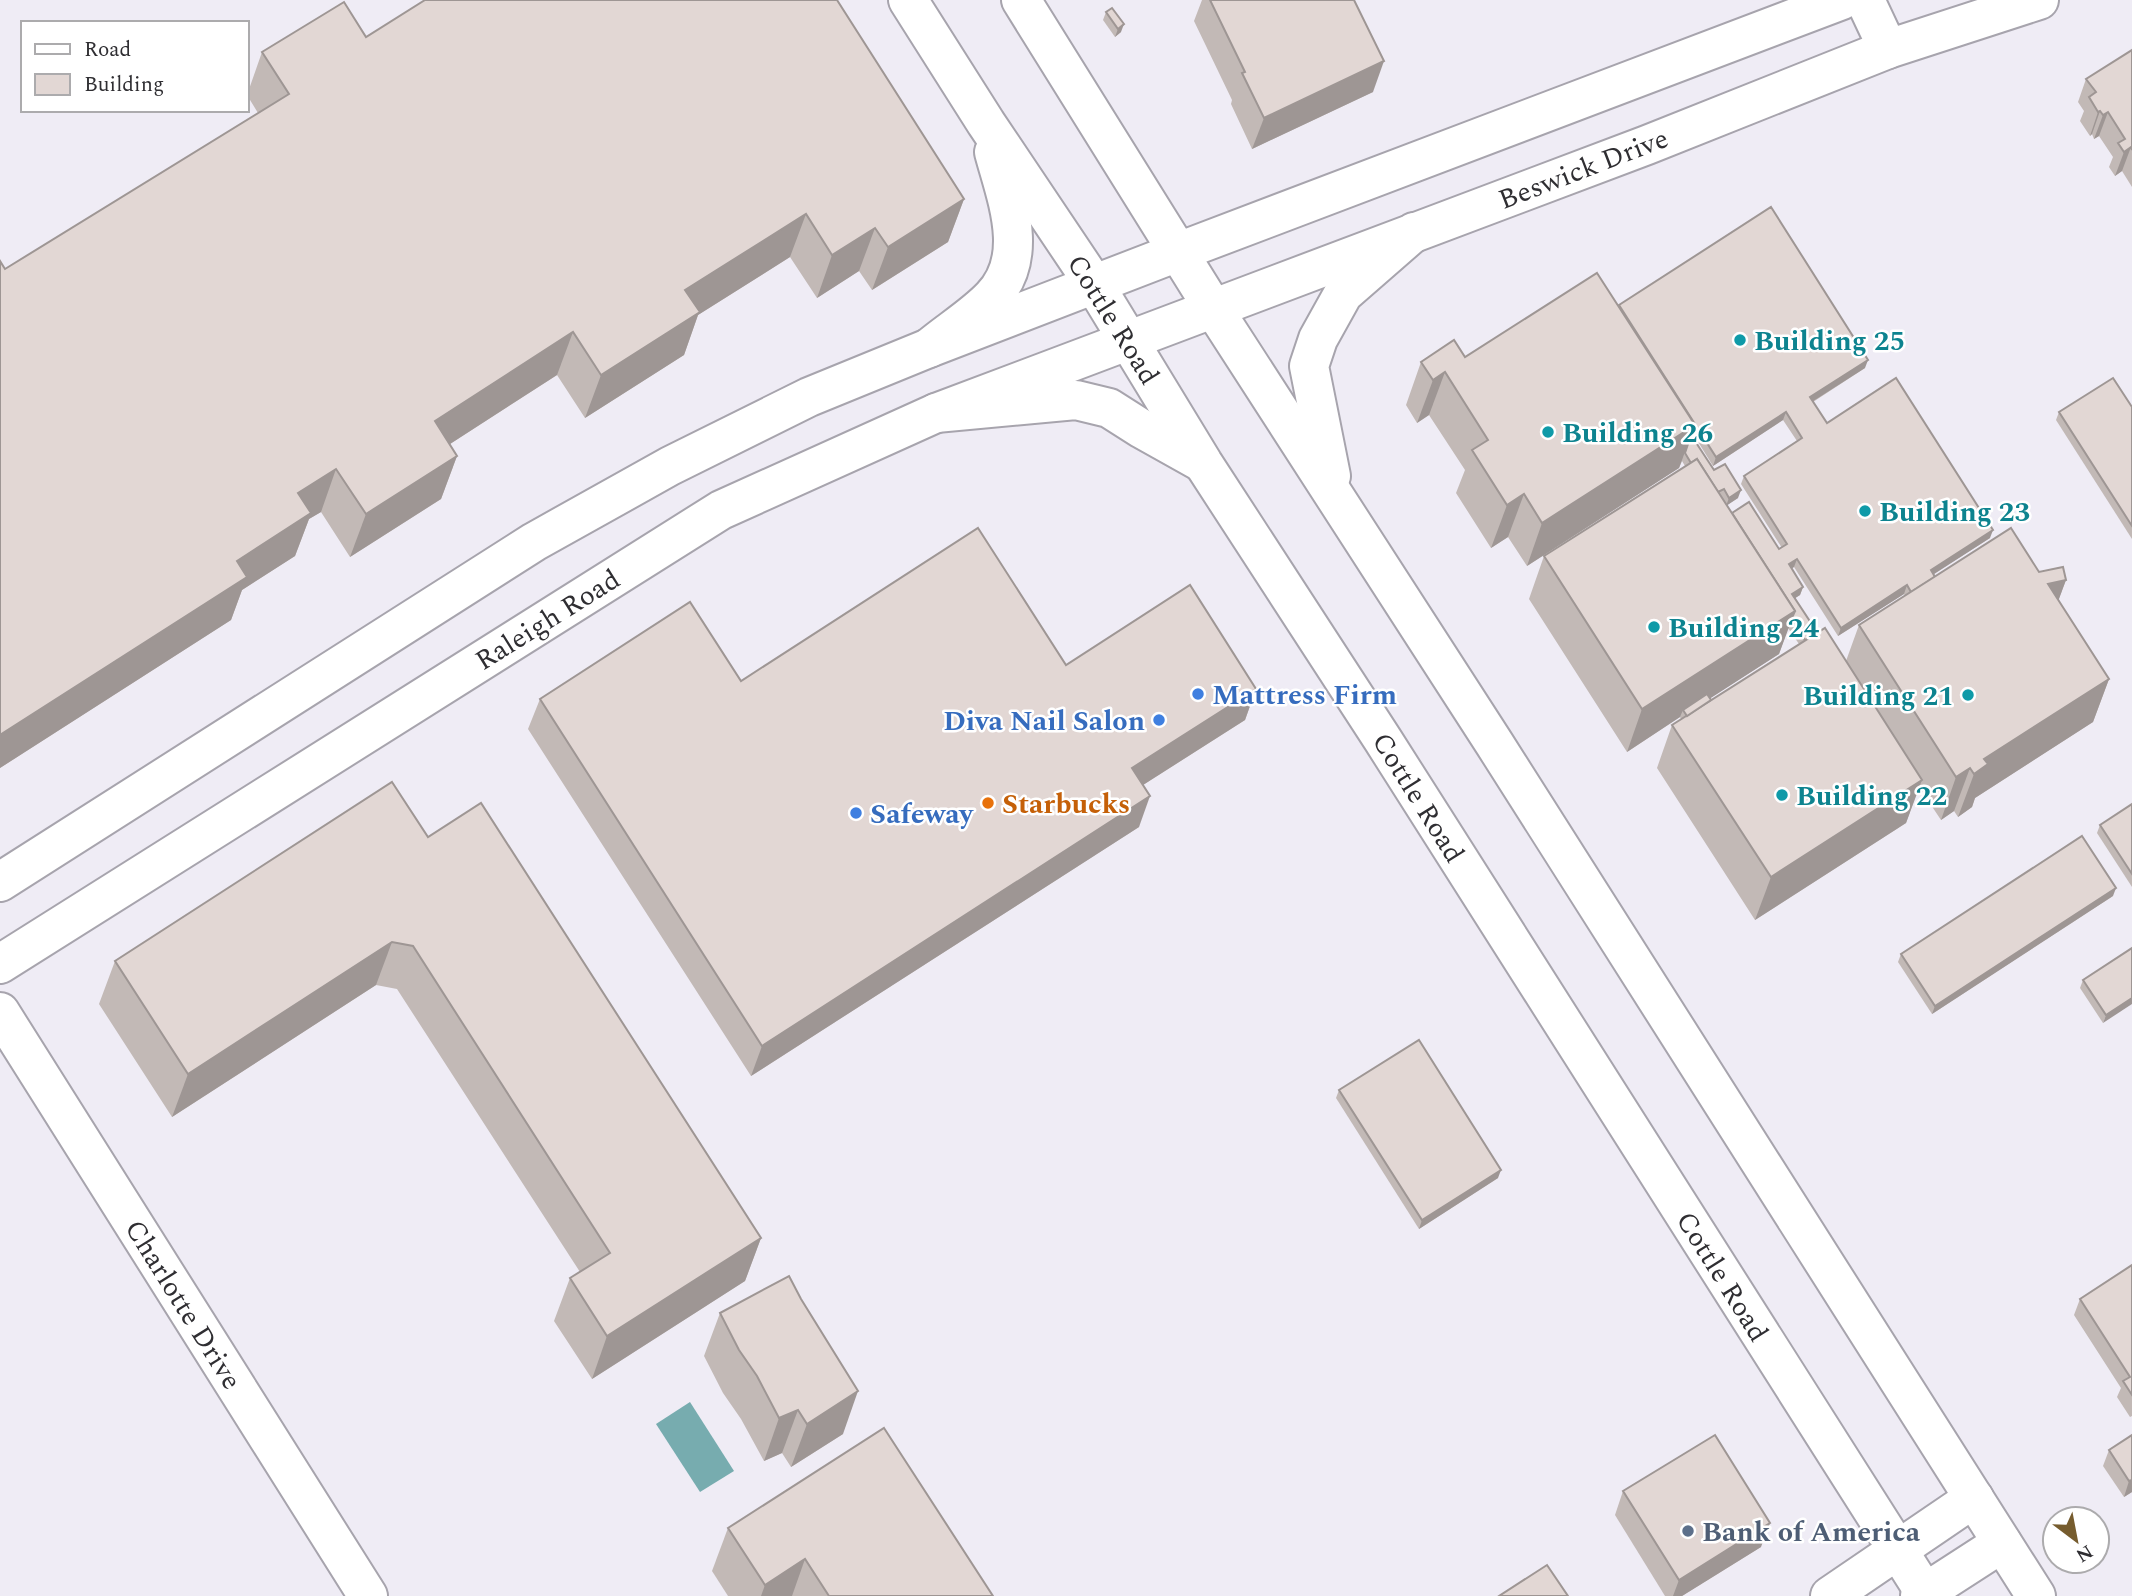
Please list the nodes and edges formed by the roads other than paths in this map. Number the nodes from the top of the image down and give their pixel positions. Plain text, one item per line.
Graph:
1 (908, 0) edge
2 (1021, 0) edge
3 (1842, 0) edge
4 (1865, 0) edge
5 (2039, 0) edge
6 (1888, 48) junction
7 (986, 123) junction
8 (1414, 232) junction
9 (1178, 252) junction
10 (1094, 284) junction
11 (1213, 308) junction
12 (1128, 341) junction
13 (929, 348) junction
14 (936, 413) junction
15 (1203, 463) junction
16 (1336, 498) junction
17 (0, 882) edge
18 (0, 964) edge
19 (0, 1012) edge
20 (1974, 1498) junction
21 (2002, 1543) junction
22 (1898, 1551) junction
23 (1924, 1595) edge
24 (368, 1596) edge
25 (1830, 1596) edge
26 (2036, 1596) edge

1 - 7 street, Cottle Road
2 - 9 street
3 - 9 street
4 - 6 street
5 - 6 street, Beswick Drive
6 - 8 street, Beswick Drive
7 - 10 street, Cottle Road
7 - 13 street
8 - 11 street, Beswick Drive
8 - 16 street
9 - 10 street
9 - 11 street
10 - 12 street, Cottle Road
10 - 13 street
11 - 12 street, Beswick Drive
11 - 16 street
12 - 14 street, Raleigh Road
12 - 15 street, Cottle Road
13 - 17 street
14 - 15 street
14 - 18 street, Raleigh Road
15 - 22 street, Cottle Road
16 - 20 street
19 - 24 street, Charlotte Drive
20 - 21 street
20 - 22 street
21 - 23 street
21 - 26 street
22 - 23 street, Cottle Road
22 - 25 street

